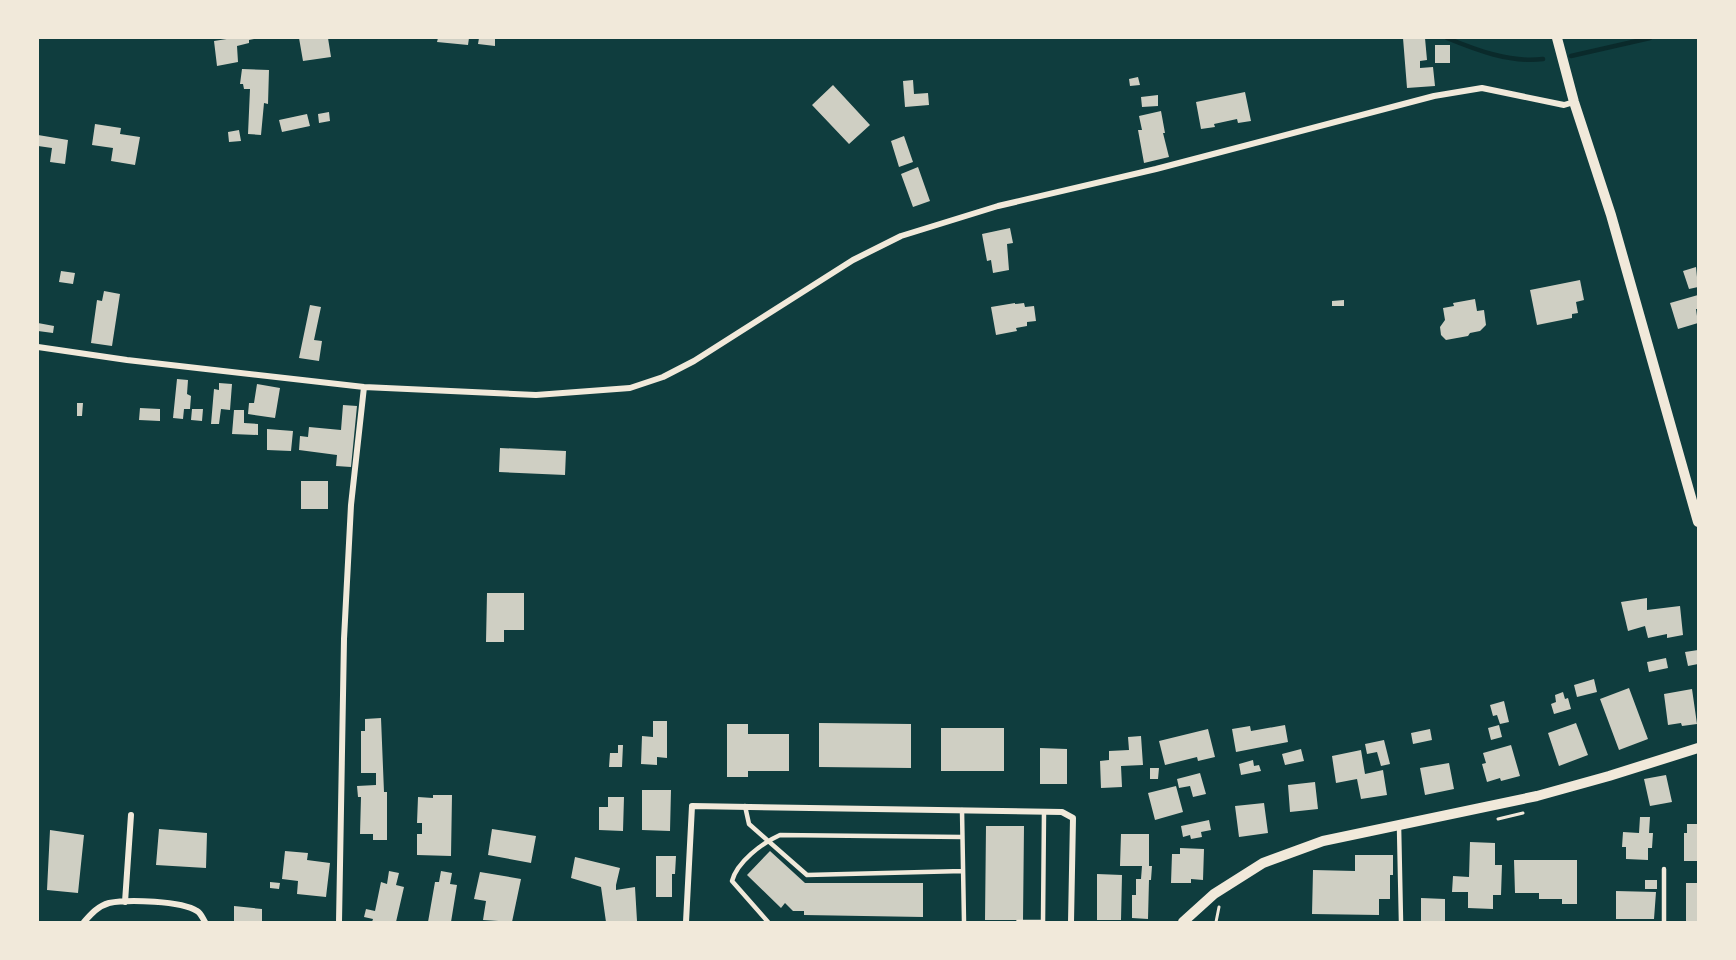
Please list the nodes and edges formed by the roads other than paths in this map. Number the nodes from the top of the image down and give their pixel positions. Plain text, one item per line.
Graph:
1 (1559, 38) edge
2 (1574, 102) junction
3 (38, 347) edge
4 (364, 387) junction
5 (1698, 522) edge
6 (1698, 748) edge
7 (745, 807) junction
8 (962, 810) junction
9 (1044, 812) junction
10 (131, 815) dead end
11 (1399, 824) junction
12 (962, 837) junction
13 (768, 841) junction
14 (1664, 869) dead end
15 (963, 872) junction
16 (125, 902) junction
17 (84, 922) edge
18 (205, 922) edge
19 (339, 922) edge
20 (686, 922) edge
21 (768, 922) edge
22 (963, 922) edge
23 (1018, 922) edge
24 (1071, 922) edge
25 (1183, 922) edge
26 (1401, 922) edge
27 (1664, 922) edge

1 - 2 street
2 - 4 street
2 - 5 street
3 - 4 street
4 - 19 street
6 - 11 street
7 - 8 street
7 - 13 lane
7 - 20 street
8 - 9 street
8 - 12 lane
9 - 23 lane
9 - 24 street
10 - 16 street
11 - 25 street
11 - 26 lane
12 - 13 lane
12 - 15 lane
13 - 15 lane
13 - 21 lane
14 - 27 lane
15 - 22 lane
16 - 17 street
16 - 18 street

